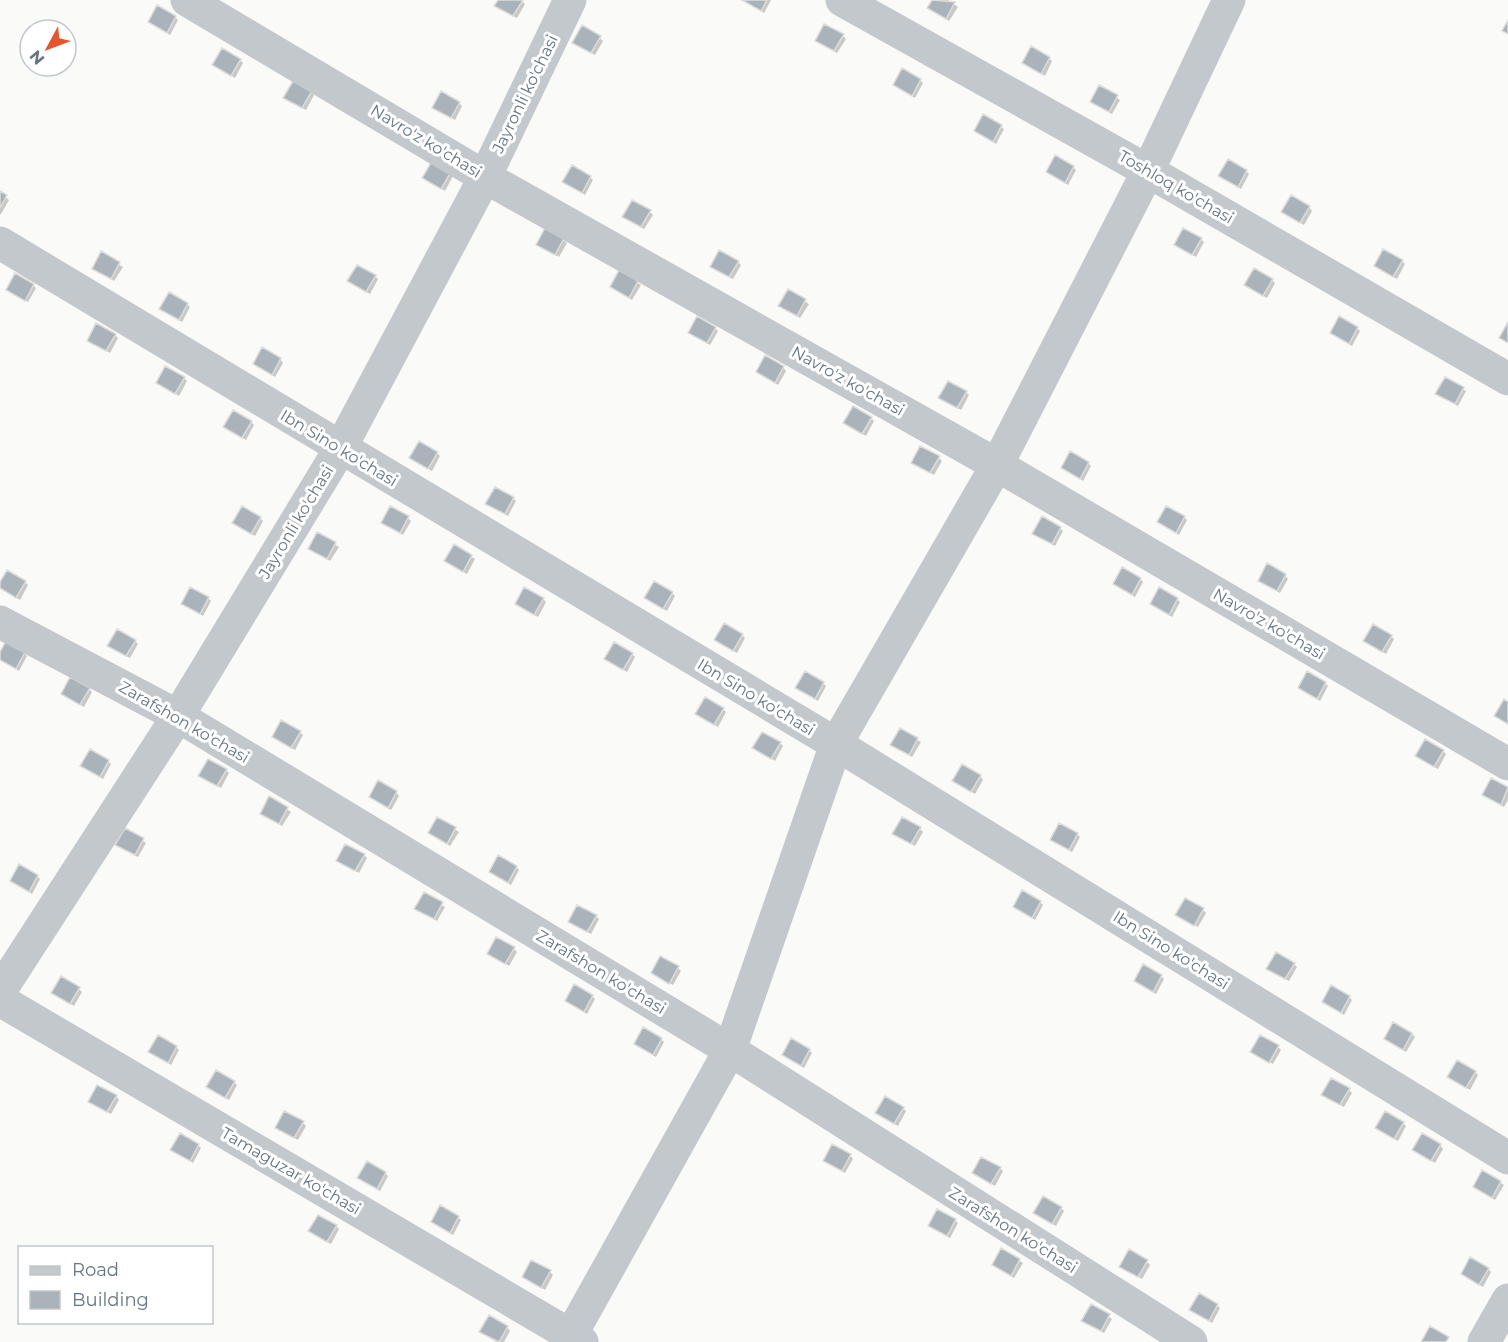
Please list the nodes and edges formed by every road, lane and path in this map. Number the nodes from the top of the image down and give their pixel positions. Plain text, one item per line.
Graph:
1 (188, 0) edge
2 (570, 0) edge
3 (842, 0) edge
4 (1230, 0) edge
5 (1148, 171) junction
6 (485, 177) junction
7 (0, 243) edge
8 (1508, 379) edge
9 (340, 449) junction
10 (997, 465) junction
11 (0, 622) edge
12 (178, 716) junction
13 (836, 744) junction
14 (1508, 764) edge
15 (0, 991) edge
16 (0, 1000) edge
17 (730, 1050) junction
18 (1508, 1158) edge
19 (1508, 1300) edge
20 (577, 1339) edge
21 (1191, 1342) edge
22 (1484, 1342) edge

1 - 6 street, Navro'z ko'chasi
2 - 6 street, Jayronli ko'chasi
3 - 5 street, Toshloq ko'chasi
4 - 5 street
5 - 8 street, Toshloq ko'chasi
5 - 10 street
6 - 9 street, Jayronli ko'chasi
6 - 10 street, Navro'z ko'chasi
7 - 9 street, Ibn Sino ko'chasi
9 - 12 street, Jayronli ko'chasi
9 - 13 street, Ibn Sino ko'chasi
10 - 13 street
10 - 14 street, Navro'z ko'chasi
11 - 12 street, Zarafshon ko'chasi
12 - 15 street, Jayronli ko'chasi
12 - 17 street, Zarafshon ko'chasi
13 - 17 street
13 - 18 street, Ibn Sino ko'chasi
16 - 20 street, Tamaguzar ko'chasi
17 - 20 street
17 - 21 street, Zarafshon ko'chasi
19 - 22 street

